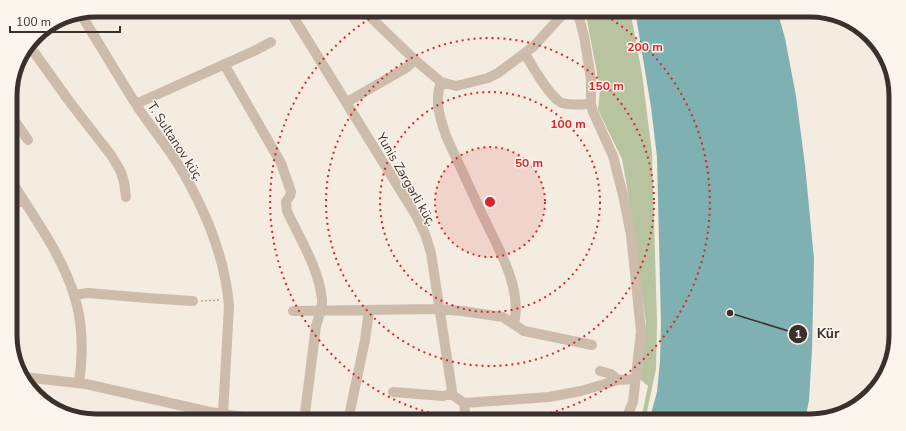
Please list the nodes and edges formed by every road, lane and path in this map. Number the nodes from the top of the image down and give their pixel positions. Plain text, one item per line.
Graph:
1 (293, 17) edge
2 (370, 17) edge
3 (562, 17) edge
4 (579, 17) edge
5 (83, 19) edge
6 (270, 42) dead end
7 (32, 49) edge
8 (525, 54) junction
9 (415, 60) junction
10 (224, 64) junction
11 (441, 82) junction
12 (346, 102) junction
13 (136, 104) junction
14 (591, 104) junction
15 (17, 124) edge
16 (28, 140) dead end
17 (17, 190) edge
18 (126, 196) dead end
19 (23, 200) junction
20 (17, 203) edge
21 (74, 295) junction
22 (229, 300) junction
23 (193, 301) joint
24 (439, 309) junction
25 (293, 311) dead end
26 (369, 311) junction
27 (320, 312) junction
28 (514, 324) junction
29 (592, 344) dead end
30 (600, 371) dead end
31 (30, 378) edge
32 (635, 379) junction
33 (618, 380) junction
34 (79, 383) junction
35 (393, 392) dead end
36 (450, 394) junction
37 (464, 403) junction
38 (223, 414) joint
39 (305, 414) edge
40 (349, 414) edge
41 (465, 414) edge
42 (628, 414) edge

1 - 12 street, Yunis Zərgərli küç.
2 - 9 street
3 - 8 street
4 - 14 street
5 - 13 street, T. Sultanov küç.
6 - 10 street
7 - 18 street
8 - 11 street
8 - 14 street
9 - 11 street
9 - 12 street
10 - 13 street
10 - 27 street
11 - 28 street
12 - 24 street, Yunis Zərgərli küç.
13 - 22 street, T. Sultanov küç.
14 - 32 street
15 - 16 street
17 - 19 street
19 - 20 street
19 - 21 street
21 - 23 street
21 - 34 street
22 - 23 path
22 - 38 street, T. Sultanov küç.
24 - 26 street
24 - 28 street
24 - 36 street, Yunis Zərgərli küç.
25 - 27 street
26 - 27 street
26 - 40 street
27 - 39 street
28 - 29 street
30 - 33 street
31 - 34 street
32 - 33 street
32 - 42 street
33 - 37 street
34 - 38 street
35 - 36 street
36 - 37 street
37 - 41 street

